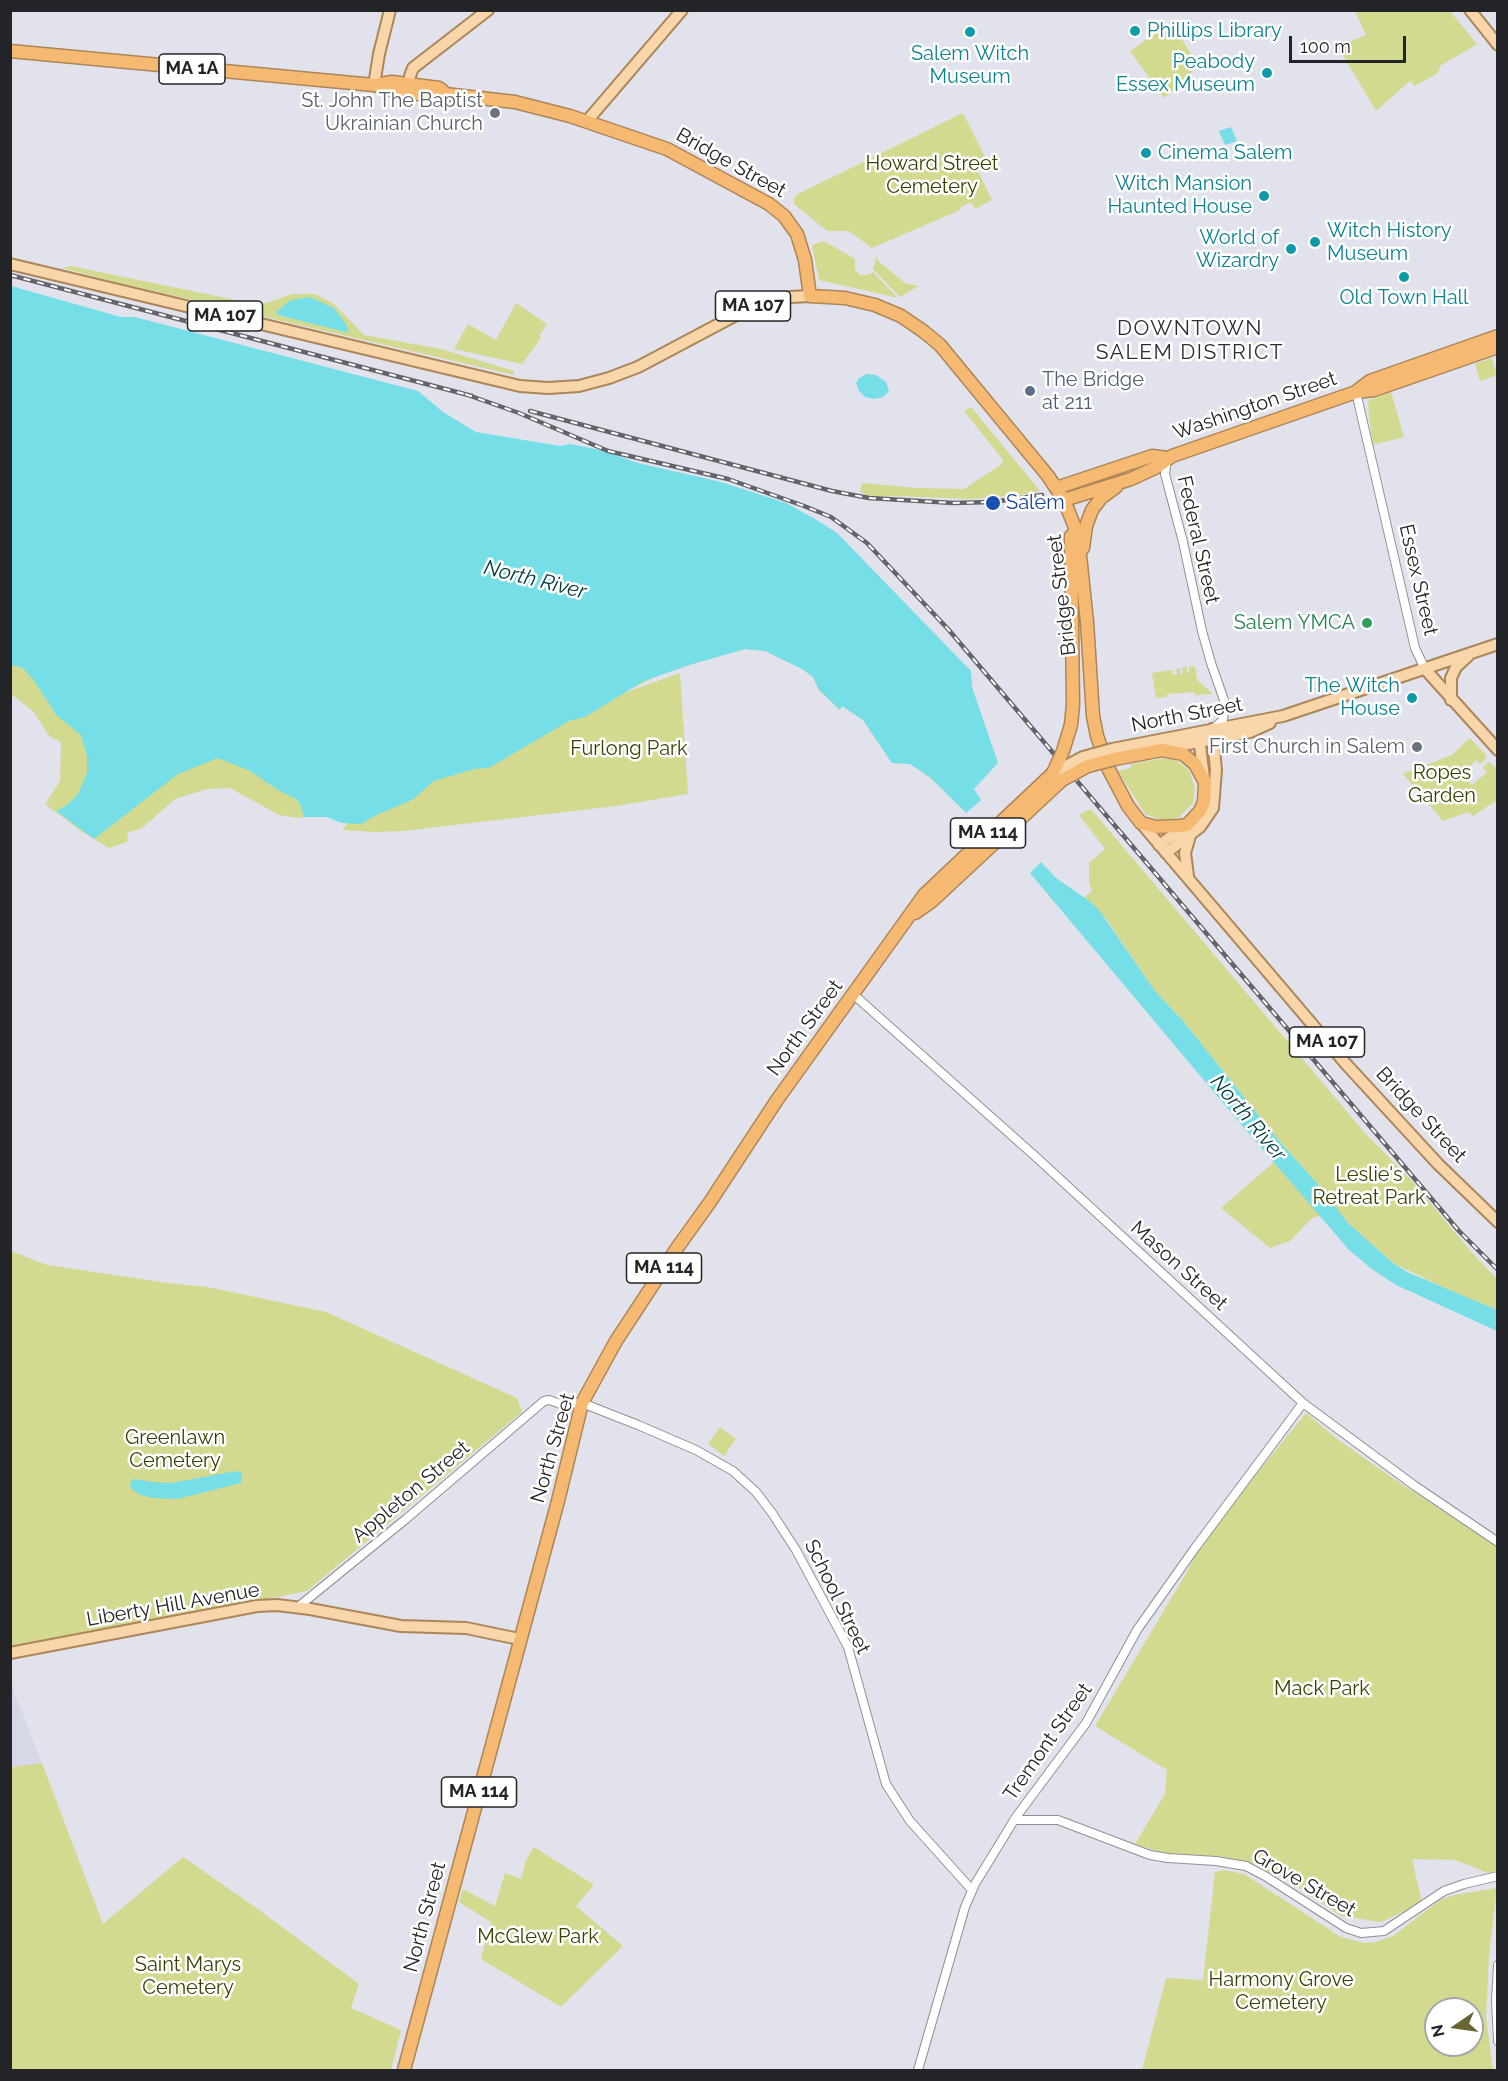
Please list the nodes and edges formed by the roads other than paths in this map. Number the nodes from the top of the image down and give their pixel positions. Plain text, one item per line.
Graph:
1 (390, 10) edge
2 (488, 10) edge
3 (682, 10) edge
4 (1470, 10) edge
5 (1497, 45) edge
6 (10, 51) edge
7 (374, 85) junction
8 (408, 88) junction
9 (587, 121) junction
10 (10, 264) edge
11 (810, 296) junction
12 (1497, 336) edge
13 (1497, 347) edge
14 (1356, 392) junction
15 (1167, 458) junction
16 (1131, 479) junction
17 (1056, 488) junction
18 (1064, 500) junction
19 (1071, 517) junction
20 (1082, 573) junction
21 (1497, 644) edge
22 (1474, 652) junction
23 (1425, 669) junction
24 (1451, 700) junction
25 (1213, 735) junction
26 (1200, 737) junction
27 (1162, 750) junction
28 (1497, 750) edge
29 (1113, 754) junction
30 (1057, 777) junction
31 (1205, 782) junction
32 (1141, 823) junction
33 (1189, 829) junction
34 (1163, 849) junction
35 (1189, 879) junction
36 (853, 994) junction
37 (1497, 1222) edge
38 (582, 1402) junction
39 (1304, 1403) junction
40 (1497, 1542) edge
41 (298, 1607) junction
42 (519, 1639) junction
43 (10, 1653) edge
44 (1014, 1820) junction
45 (1497, 1876) edge
46 (972, 1890) junction
47 (1497, 1965) edge
48 (1497, 2041) edge
49 (404, 2070) edge
50 (918, 2070) edge

1 - 7 main road
2 - 8 main road
3 - 9 main road
4 - 5 main road
6 - 7 highway, Bridge Street / MA 1A
7 - 8 highway, Bridge Street / MA 1A
8 - 9 highway, Bridge Street / MA 1A
9 - 11 highway, Bridge Street
10 - 11 main road, MA 107
11 - 17 highway, Bridge Street / MA 107
12 - 14 highway, Washington Street
13 - 14 highway, Washington Street
14 - 15 highway, Washington Street
14 - 23 street, Essex Street
15 - 16 highway, Washington Street
15 - 17 highway, Washington Street
15 - 25 street, Federal Street
16 - 18 highway, Washington Street
16 - 20 highway
17 - 18 highway, Bridge Street / MA 107
18 - 19 highway, Bridge Street / MA 107
19 - 20 highway, Bridge Street / MA 107
19 - 30 highway, bridge
20 - 32 highway, Bridge Street / MA 107
21 - 22 main road, MA 114
22 - 23 main road, MA 114
22 - 24 main road
23 - 24 main road, Essex Street
23 - 25 main road, North Street / MA 114
24 - 28 main road, Essex Street
25 - 26 main road, North Street / MA 114
25 - 33 main road
26 - 27 main road, North Street / MA 114
26 - 29 main road, North Street / MA 114
26 - 31 main road
27 - 29 highway, North Street / MA 114
27 - 31 highway
29 - 30 highway, North Street / MA 114, bridge
30 - 36 highway, North Street / MA 114
31 - 33 highway
32 - 33 highway
32 - 34 main road, Bridge Street / MA 107
33 - 34 main road
33 - 35 main road
34 - 35 main road, Bridge Street / MA 107
35 - 37 main road, Bridge Street / MA 107
36 - 38 highway, North Street / MA 114
36 - 39 street, Mason Street
38 - 41 street, Appleton Street
38 - 42 highway, North Street / MA 114
38 - 46 street, School Street
39 - 40 street, Mason Street
39 - 44 street, Tremont Street
41 - 42 main road, Liberty Hill Avenue
41 - 43 main road, Liberty Hill Avenue
42 - 49 highway, North Street / MA 114
44 - 45 street, Grove Street
44 - 46 street, Tremont Street
46 - 50 street, Tremont Street
47 - 48 street

